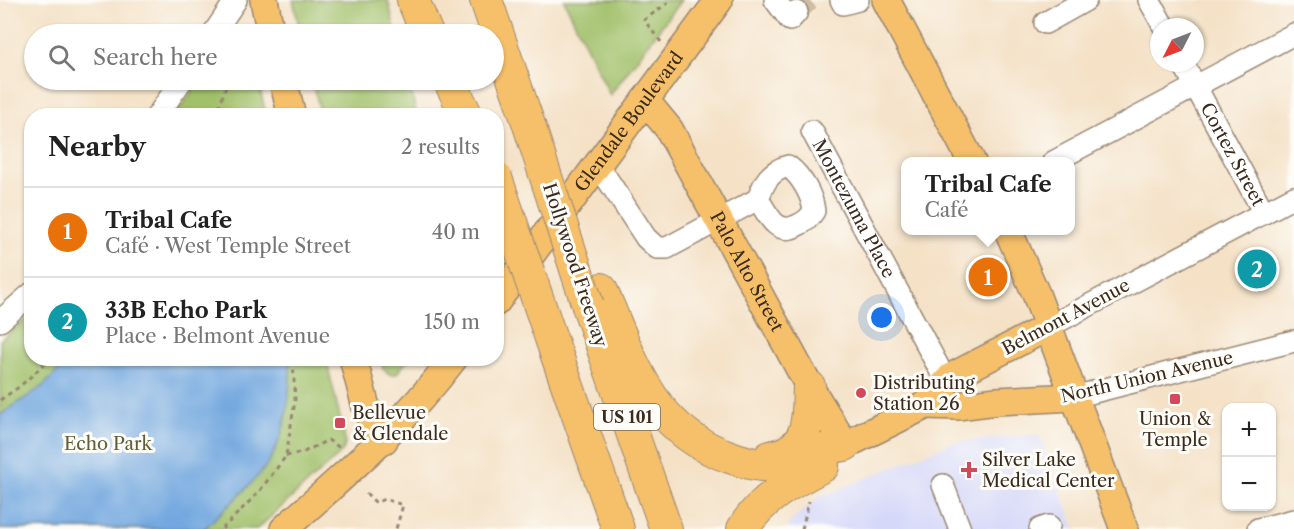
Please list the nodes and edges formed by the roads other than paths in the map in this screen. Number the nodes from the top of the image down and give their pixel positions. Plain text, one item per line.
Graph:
1 (236, 0) edge
2 (264, 0) edge
3 (413, 0) edge
4 (434, 0) edge
5 (486, 0) edge
6 (719, 0) edge
7 (775, 0) edge
8 (841, 0) edge
9 (858, 0) edge
10 (886, 0) edge
11 (1086, 0) edge
12 (1149, 0) edge
13 (797, 12) dead end
14 (1159, 18) edge
15 (1045, 23) dead end
16 (220, 24) edge
17 (269, 24) edge
18 (423, 24) edge
19 (442, 24) edge
20 (494, 24) edge
21 (1294, 34) edge
22 (504, 52) edge
23 (1188, 72) edge
24 (1195, 86) junction
25 (175, 90) edge
26 (289, 90) edge
27 (454, 90) edge
28 (466, 90) edge
29 (645, 100) junction
30 (163, 108) edge
31 (301, 108) edge
32 (462, 108) edge
33 (472, 108) edge
34 (812, 131) dead end
35 (969, 157) edge
36 (1062, 157) edge
37 (598, 165) junction
38 (1294, 197) edge
39 (758, 199) dead end
40 (504, 201) edge
41 (1264, 213) junction
42 (720, 219) junction
43 (1010, 235) edge
44 (504, 291) edge
45 (594, 297) junction
46 (24, 300) edge
47 (0, 321) edge
48 (1048, 327) junction
49 (1294, 341) edge
50 (355, 366) edge
51 (448, 366) edge
52 (946, 381) junction
53 (809, 386) junction
54 (1074, 397) junction
55 (926, 405) junction
56 (384, 440) junction
57 (845, 445) junction
58 (719, 454) junction
59 (943, 485) dead end
60 (1294, 520) edge
61 (284, 529) edge
62 (618, 529) edge
63 (666, 529) edge
64 (743, 529) edge
65 (960, 529) edge
66 (1124, 529) edge
67 (1258, 529) edge

1 - 16 street
2 - 17 main road
3 - 18 highway
4 - 19 highway
5 - 20 highway, Hollywood Freeway / US 101, bridge
6 - 29 main road, Glendale Boulevard
7 - 13 street
8 - 9 street
10 - 35 main road
11 - 15 street
12 - 14 street
21 - 24 street
22 - 45 highway, Hollywood Freeway / US 101, bridge
23 - 24 street, Cortez Street
24 - 36 street
24 - 41 street, Cortez Street
25 - 30 street
26 - 31 main road
27 - 32 highway
28 - 33 highway
29 - 37 main road, Glendale Boulevard
29 - 42 main road, Palo Alto Street
34 - 52 street, Montezuma Place
37 - 42 street
37 - 44 main road, Glendale Boulevard
38 - 41 street, Belmont Avenue
39 - 42 street
40 - 62 highway, US 101, bridge
41 - 48 street, Belmont Avenue
42 - 53 main road, Palo Alto Street
43 - 48 main road
45 - 58 highway
45 - 63 highway, Hollywood Freeway / US 101
46 - 47 street
48 - 52 main road, Belmont Avenue
48 - 54 main road
49 - 54 street, North Union Avenue
50 - 56 main road
51 - 56 main road
52 - 55 main road, Belmont Avenue
53 - 57 main road, Palo Alto Street
53 - 58 highway
54 - 55 main road, North Union Avenue
54 - 66 main road
55 - 57 main road, Belmont Avenue
56 - 61 main road
57 - 58 highway
57 - 64 highway
59 - 65 street
60 - 67 street

